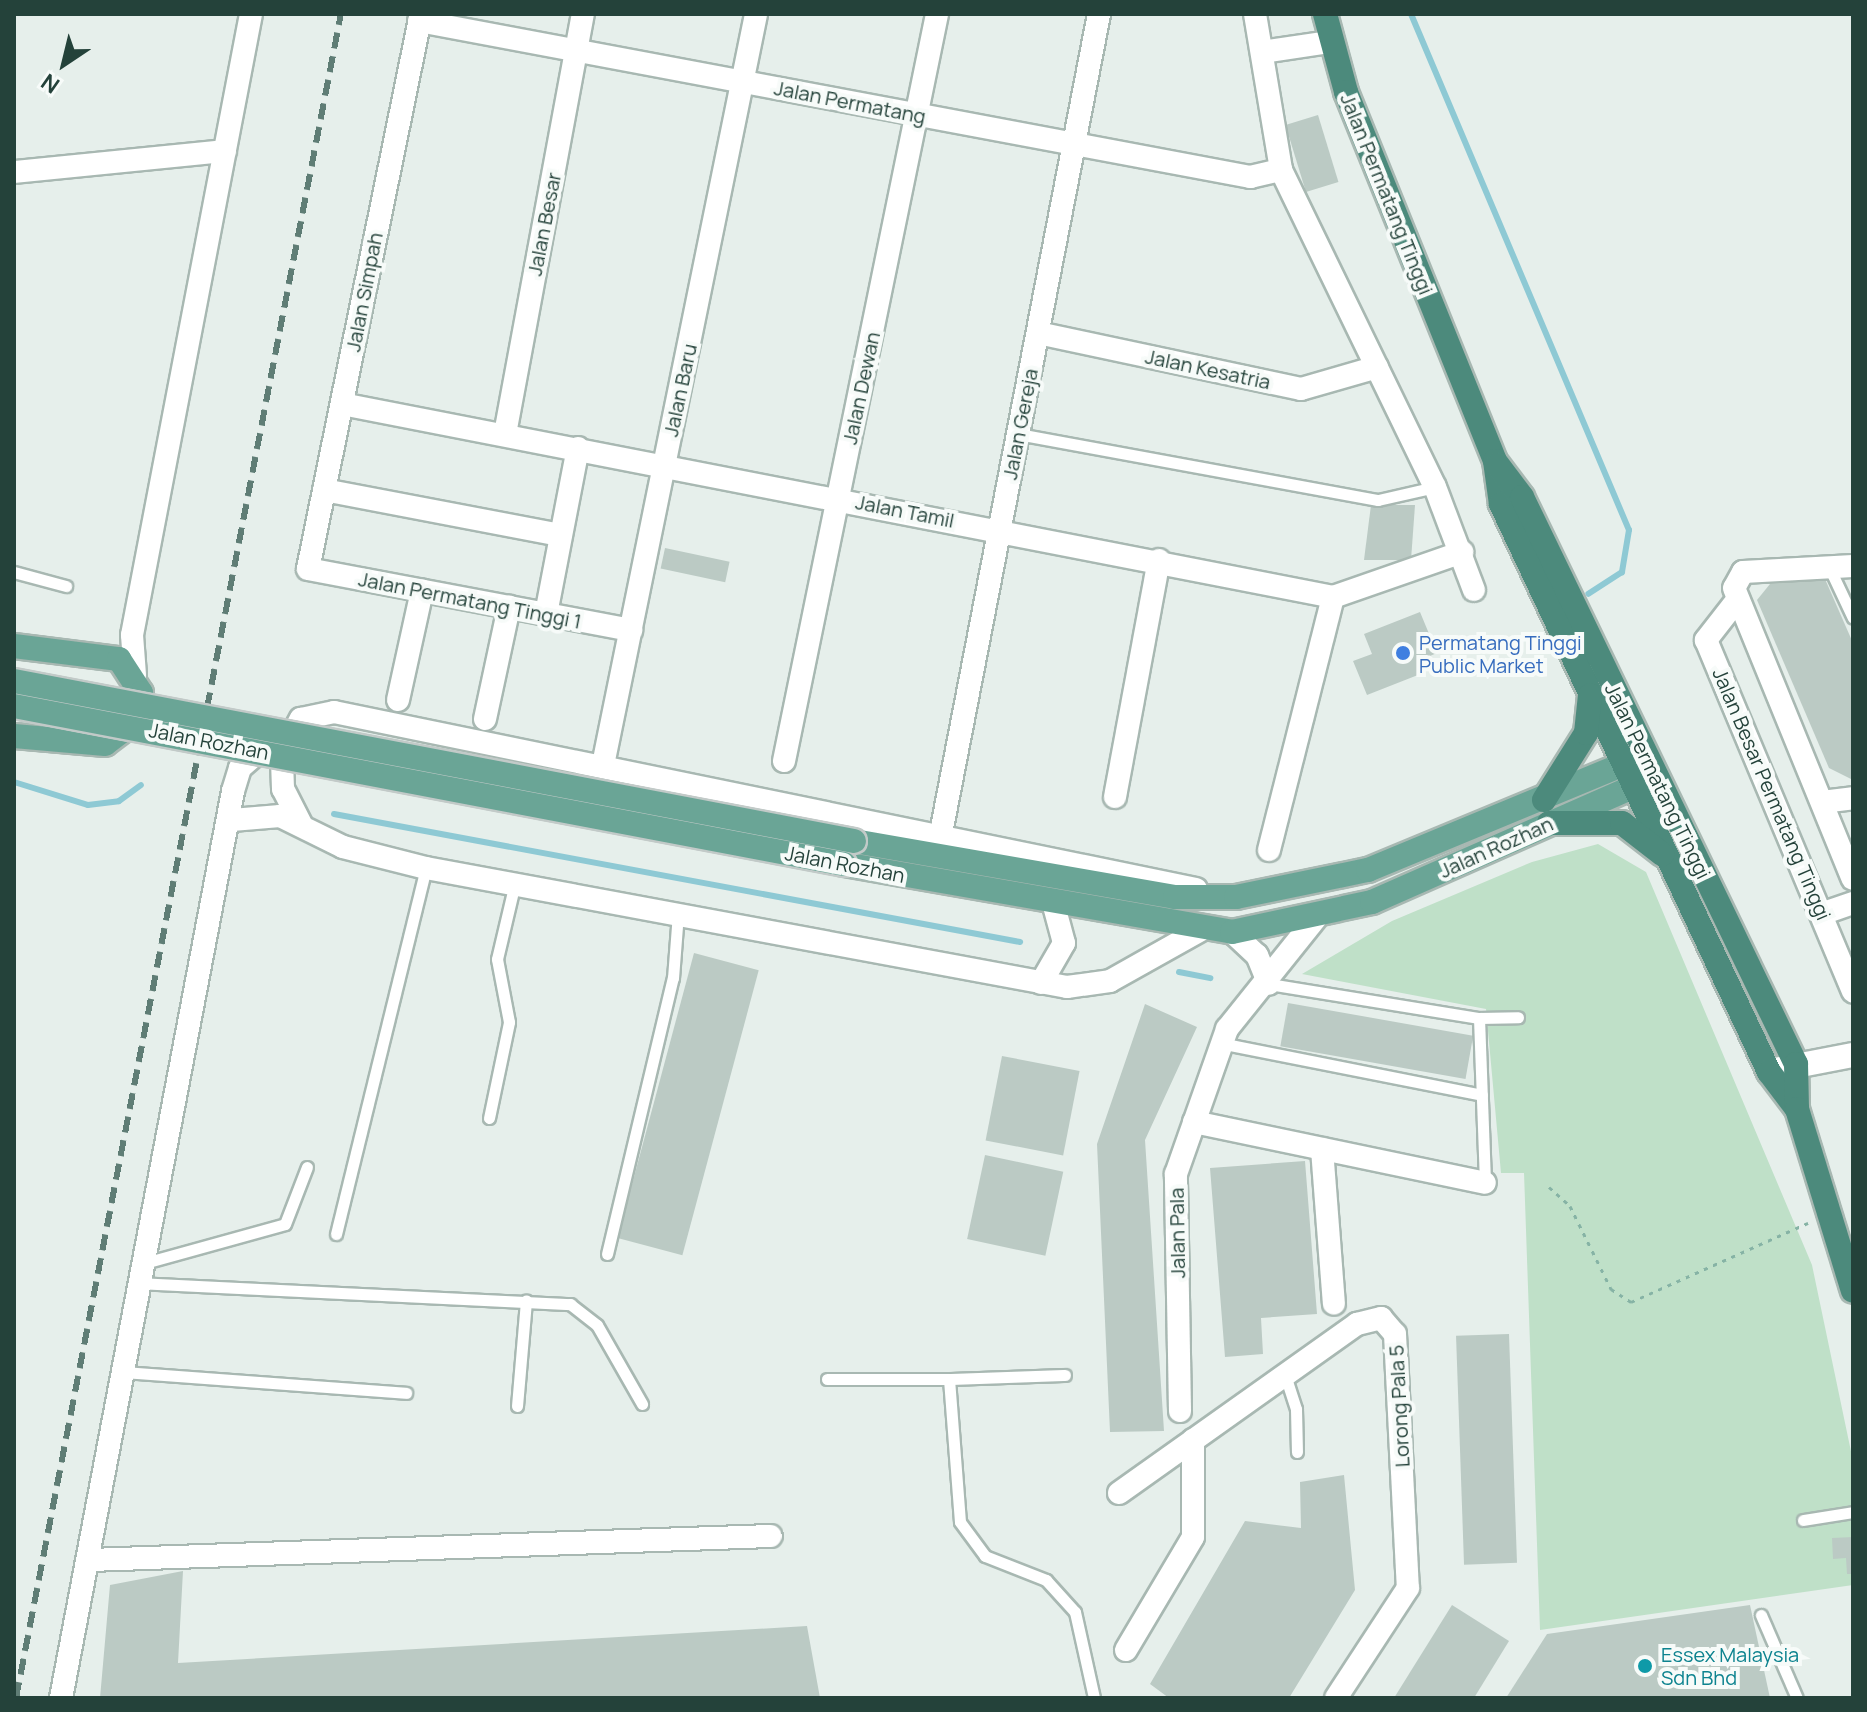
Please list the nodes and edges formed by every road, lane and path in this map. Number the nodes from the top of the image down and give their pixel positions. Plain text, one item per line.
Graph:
1 (251, 14) edge
2 (583, 14) edge
3 (756, 14) edge
4 (937, 14) edge
5 (1099, 14) edge
6 (1255, 14) edge
7 (1325, 14) edge
8 (420, 17) edge
9 (1330, 42) junction
10 (576, 50) junction
11 (1262, 52) junction
12 (743, 82) junction
13 (917, 115) junction
14 (1076, 144) junction
15 (225, 151) junction
16 (1281, 170) junction
17 (14, 172) edge
18 (1038, 333) junction
19 (1377, 367) junction
20 (342, 404) junction
21 (505, 434) junction
22 (1018, 434) junction
23 (578, 448) junction
24 (1495, 461) junction
25 (665, 465) junction
26 (1435, 487) junction
27 (324, 490) junction
28 (839, 498) junction
29 (1000, 530) junction
30 (561, 535) junction
31 (1462, 552) junction
32 (1159, 560) junction
33 (1853, 566) edge
34 (1829, 567) junction
35 (308, 569) joint
36 (14, 572) edge
37 (66, 586) dead end
38 (1474, 590) dead end
39 (422, 591) junction
40 (1734, 596) junction
41 (1333, 597) junction
42 (509, 607) junction
43 (546, 614) junction
44 (1853, 618) edge
45 (631, 630) junction
46 (14, 646) edge
47 (135, 675) junction
48 (14, 681) edge
49 (1590, 693) junction
50 (398, 700) dead end
51 (14, 706) edge
52 (485, 719) dead end
53 (289, 735) junction
54 (14, 736) edge
55 (784, 761) dead end
56 (603, 765) junction
57 (1640, 770) junction
58 (283, 789) junction
59 (1115, 797) dead end
60 (1853, 798) edge
61 (1822, 802) junction
62 (1546, 811) junction
63 (232, 820) junction
64 (301, 824) junction
65 (941, 833) junction
66 (1269, 850) dead end
67 (1672, 864) junction
68 (426, 868) junction
69 (1853, 879) edge
70 (515, 882) junction
71 (1236, 897) junction
72 (1853, 903) edge
73 (1054, 906) junction
74 (678, 912) junction
75 (1824, 913) junction
76 (1315, 919) junction
77 (1201, 930) junction
78 (1232, 932) junction
79 (1041, 983) junction
80 (1269, 984) junction
81 (1853, 991) edge
82 (1518, 1017) dead end
83 (1479, 1018) junction
84 (1220, 1043) junction
85 (1853, 1055) edge
86 (1796, 1064) junction
87 (1769, 1072) junction
88 (1482, 1095) junction
89 (1797, 1109) junction
90 (489, 1118) dead end
91 (1194, 1122) junction
92 (1322, 1149) junction
93 (307, 1167) dead end
94 (1485, 1183) joint
95 (1549, 1187) dead end
96 (1830, 1214) junction
97 (336, 1234) dead end
98 (607, 1254) dead end
99 (138, 1274) junction
100 (1853, 1291) edge
101 (526, 1300) junction
102 (1334, 1304) dead end
103 (122, 1372) junction
104 (1065, 1375) dead end
105 (1285, 1375) junction
106 (827, 1379) dead end
107 (949, 1379) junction
108 (406, 1393) dead end
109 (642, 1404) dead end
110 (517, 1406) dead end
111 (1180, 1411) dead end
112 (1193, 1440) junction
113 (1297, 1452) dead end
114 (1119, 1493) dead end
115 (1853, 1512) edge
116 (1803, 1520) dead end
117 (771, 1536) dead end
118 (90, 1560) junction
119 (1761, 1615) dead end
120 (1126, 1650) dead end
121 (61, 1698) edge
122 (1094, 1698) edge
123 (1336, 1698) edge
124 (1797, 1698) edge

1 - 15 street
2 - 10 street, Jalan Besar
3 - 12 street, Jalan Baru
4 - 13 street, Jalan Dewan
5 - 14 street, Jalan Gereja
6 - 11 street
7 - 9 highway, Jalan Permatang Tinggi
8 - 10 street, Jalan Permatang
8 - 20 street, Jalan Simpah
9 - 11 street
9 - 24 highway, Jalan Permatang Tinggi
10 - 12 street, Jalan Permatang
10 - 21 street, Jalan Besar
11 - 16 street
12 - 13 street, Jalan Permatang
12 - 25 street, Jalan Baru
13 - 14 street, Jalan Permatang
13 - 28 street, Jalan Dewan
14 - 16 street, Jalan Permatang
14 - 18 street, Jalan Gereja
15 - 17 street
15 - 47 street
16 - 19 street
18 - 19 street, Jalan Kesatria
18 - 22 street, Jalan Gereja
19 - 26 street
20 - 21 street, Jalan Tamil
20 - 27 street, Jalan Simpah
21 - 23 street, Jalan Tamil
22 - 26 lane
22 - 29 street, Jalan Gereja
23 - 25 street, Jalan Tamil
23 - 30 street
24 - 49 highway, Jalan Permatang Tinggi
24 - 57 highway, Jalan Permatang Tinggi
25 - 28 street, Jalan Tamil
25 - 45 street, Jalan Baru
26 - 31 street
27 - 30 street
27 - 35 street, Jalan Simpah
28 - 29 street, Jalan Tamil
28 - 55 street, Jalan Dewan
29 - 32 street, Jalan Tamil
29 - 65 street, Jalan Gereja
30 - 43 street
31 - 38 street
31 - 41 street
32 - 41 street, Jalan Tamil
32 - 59 street
33 - 34 street
34 - 40 street
34 - 44 lane
35 - 39 street, Jalan Permatang Tinggi 1
36 - 37 lane
39 - 42 street, Jalan Permatang Tinggi 1
39 - 50 street
40 - 61 street, Jalan Besar Permatang Tinggi
40 - 75 street, Jalan Besar Permatang Tinggi
41 - 66 street
42 - 43 street, Jalan Permatang Tinggi 1
42 - 52 street
43 - 45 street, Jalan Permatang Tinggi 1
45 - 56 street, Jalan Baru
46 - 47 main road
47 - 54 main road
48 - 71 main road, Jalan Rozhan, bridge
49 - 57 highway, Jalan Permatang Tinggi
49 - 62 highway
51 - 73 main road, Jalan Rozhan, bridge
53 - 56 street
53 - 58 street
53 - 63 street
56 - 65 street
57 - 62 main road, Jalan Rozhan
57 - 67 highway, Jalan Permatang Tinggi
57 - 86 highway, Jalan Permatang Tinggi
58 - 63 street
58 - 64 street
60 - 61 street
61 - 69 street, Jalan Besar Permatang Tinggi
62 - 67 highway
62 - 71 main road, Jalan Rozhan
62 - 76 main road, Jalan Rozhan
63 - 64 street
63 - 99 street
64 - 68 street
65 - 71 street
67 - 87 highway, Jalan Permatang Tinggi
68 - 70 street
68 - 97 lane
70 - 74 street
70 - 90 lane
72 - 75 street
73 - 77 main road, Jalan Rozhan
73 - 79 street
74 - 79 street
74 - 98 lane
75 - 81 street, Jalan Besar Permatang Tinggi
76 - 78 main road, Jalan Rozhan
76 - 80 street, Jalan Pala
77 - 78 main road, Jalan Rozhan
77 - 79 street
78 - 80 street
80 - 83 lane
80 - 84 street, Jalan Pala
82 - 83 lane
83 - 88 lane
84 - 88 lane
84 - 91 street, Jalan Pala
85 - 86 street
86 - 87 street
86 - 89 highway, Jalan Permatang Tinggi
87 - 89 highway, Jalan Permatang Tinggi
88 - 94 lane
89 - 96 highway, Jalan Permatang Tinggi
91 - 92 street
91 - 111 street, Jalan Pala
92 - 94 street
92 - 102 street
93 - 99 lane
95 - 96 path
96 - 100 highway, Jalan Permatang Tinggi
99 - 101 lane
99 - 103 street
101 - 109 lane
101 - 110 lane
103 - 108 lane
103 - 118 street
104 - 107 lane
105 - 112 street, Lorong Pala 5
105 - 113 lane
105 - 123 street, Lorong Pala 5
106 - 107 lane
107 - 122 lane
112 - 114 street, Lorong Pala 5
112 - 120 street
115 - 116 lane
117 - 118 street
118 - 121 street
119 - 124 lane

